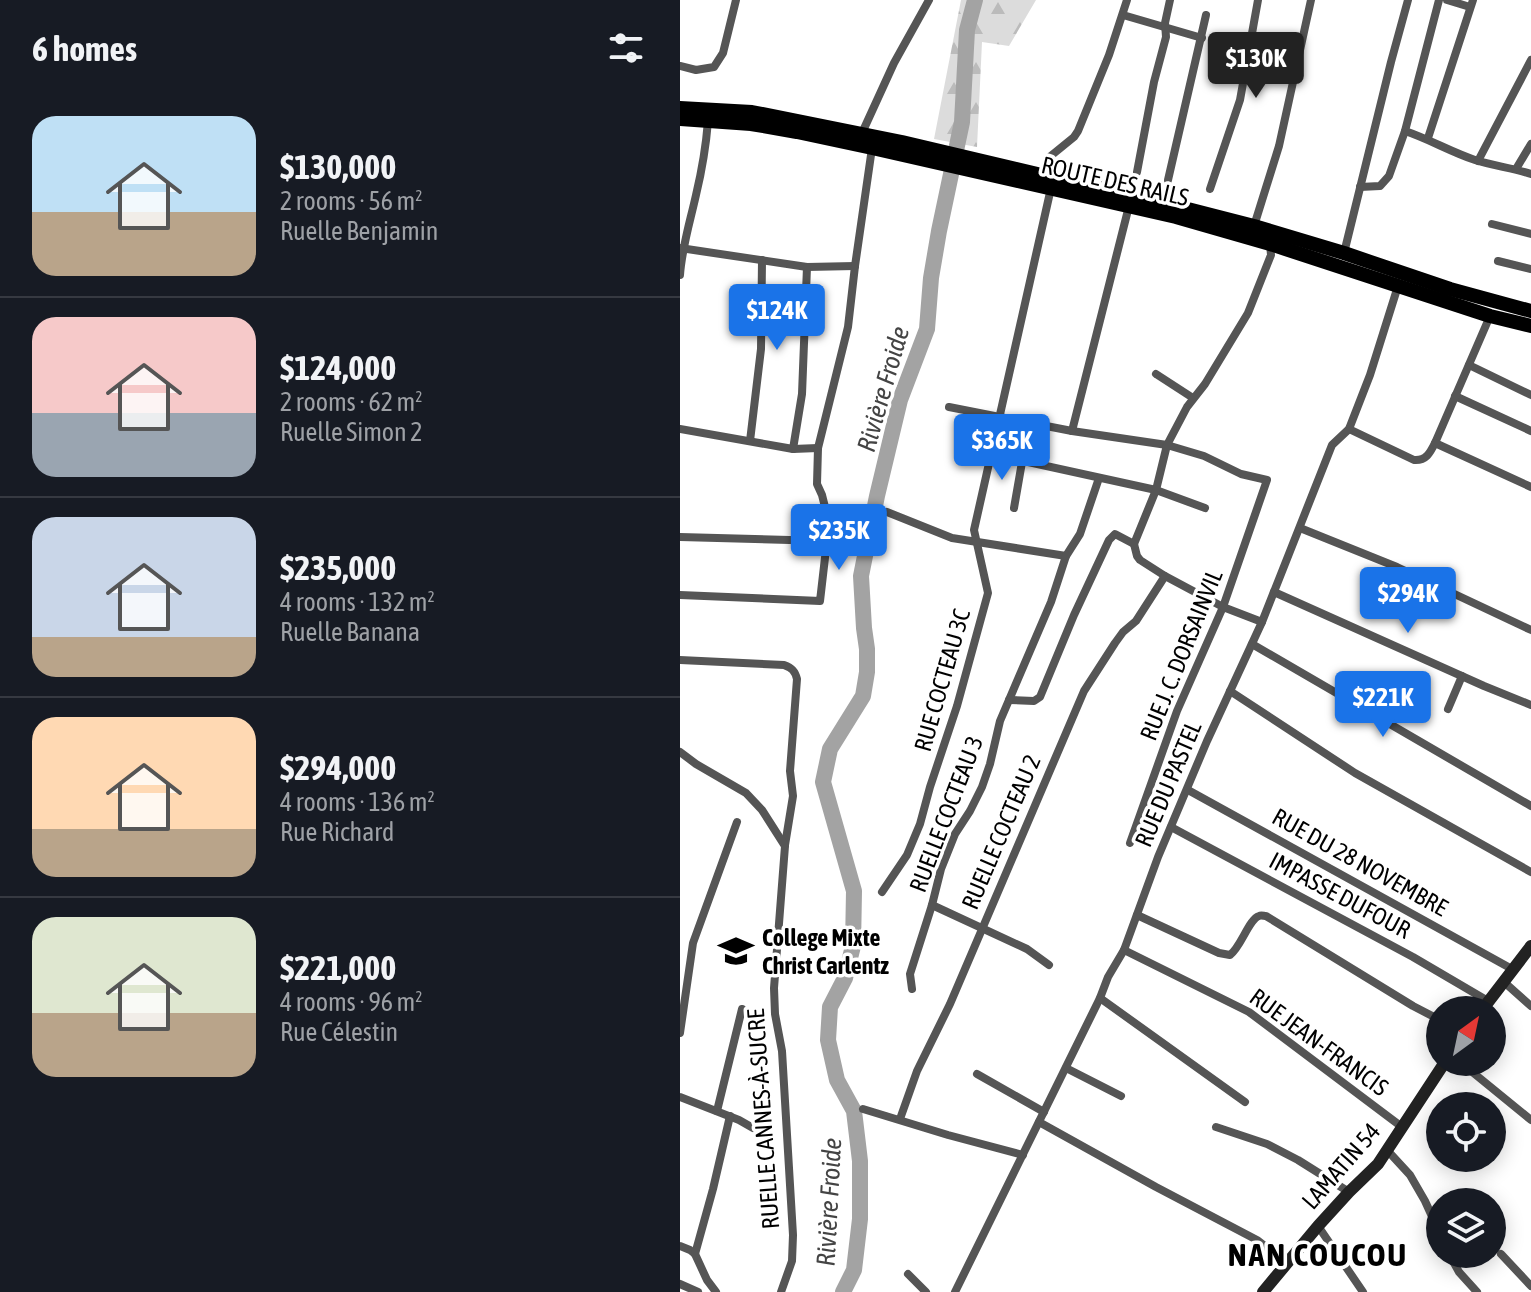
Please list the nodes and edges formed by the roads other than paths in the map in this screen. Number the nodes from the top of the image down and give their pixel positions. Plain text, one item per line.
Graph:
1 (736, 0) edge
2 (929, 0) edge
3 (1127, 0) edge
4 (1170, 0) edge
5 (1258, 0) edge
6 (1311, 0) edge
7 (1408, 0) edge
8 (1439, 0) edge
9 (1447, 0) edge
10 (1472, 4) edge
11 (1123, 15) junction
12 (1206, 15) dead end
13 (1165, 28) junction
14 (1202, 38) junction
15 (1531, 60) edge
16 (680, 66) edge
17 (680, 108) edge
18 (680, 119) edge
19 (708, 121) junction
20 (1405, 131) junction
21 (862, 133) junction
22 (1428, 138) junction
23 (1531, 144) edge
24 (872, 148) junction
25 (900, 148) junction
26 (1478, 161) junction
27 (1516, 169) junction
28 (1137, 172) dead end
29 (1531, 174) edge
30 (1168, 180) dead end
31 (1048, 182) junction
32 (1360, 187) junction
33 (1210, 189) dead end
34 (1129, 206) junction
35 (1492, 224) dead end
36 (1254, 226) junction
37 (1531, 234) edge
38 (1270, 244) junction
39 (681, 248) edge
40 (1344, 253) junction
41 (762, 260) junction
42 (1498, 261) dead end
43 (855, 266) junction
44 (807, 267) junction
45 (1531, 269) edge
46 (680, 275) edge
47 (1398, 286) junction
48 (1531, 311) edge
49 (1490, 316) junction
50 (1531, 326) edge
51 (1469, 365) junction
52 (1156, 374) dead end
53 (1531, 395) edge
54 (1455, 396) junction
55 (1193, 398) junction
56 (949, 407) dead end
57 (999, 416) junction
58 (680, 429) edge
59 (1349, 429) junction
60 (1072, 431) junction
61 (1531, 431) edge
62 (750, 441) junction
63 (1435, 443) junction
64 (1167, 445) junction
65 (818, 448) junction
66 (793, 449) junction
67 (991, 454) junction
68 (1022, 462) junction
69 (1099, 478) junction
70 (1531, 487) edge
71 (1156, 490) junction
72 (1014, 508) dead end
73 (1205, 508) dead end
74 (887, 512) dead end
75 (1300, 528) junction
76 (680, 537) edge
77 (826, 541) junction
78 (976, 542) junction
79 (1134, 544) junction
80 (1066, 556) junction
81 (1165, 576) junction
82 (1274, 592) junction
83 (680, 595) edge
84 (1223, 607) junction
85 (1262, 622) junction
86 (1531, 630) edge
87 (1252, 644) junction
88 (680, 660) edge
89 (1462, 676) junction
90 (1230, 691) junction
91 (1009, 700) junction
92 (1531, 705) edge
93 (1448, 709) dead end
94 (680, 752) edge
95 (1188, 790) junction
96 (1531, 806) edge
97 (737, 822) dead end
98 (1171, 827) junction
99 (1130, 843) dead end
100 (785, 846) junction
101 (1531, 872) edge
102 (882, 892) dead end
103 (932, 905) junction
104 (1137, 915) junction
105 (982, 928) junction
106 (1531, 946) edge
107 (680, 950) edge
108 (1124, 950) junction
109 (691, 955) junction
110 (1049, 965) dead end
111 (1512, 969) junction
112 (1504, 982) junction
113 (912, 989) dead end
114 (1470, 996) edge
115 (1493, 996) edge
116 (1100, 998) junction
117 (1531, 1006) edge
118 (742, 1009) dead end
119 (1426, 1013) edge
120 (681, 1027) edge
121 (1066, 1068) junction
122 (977, 1074) dead end
123 (1436, 1076) edge
124 (1477, 1076) edge
125 (1121, 1096) dead end
126 (680, 1097) edge
127 (1245, 1102) dead end
128 (863, 1109) dead end
129 (717, 1111) junction
130 (1044, 1112) junction
131 (730, 1116) junction
132 (900, 1119) junction
133 (1531, 1120) edge
134 (1039, 1122) junction
135 (1216, 1127) dead end
136 (1402, 1127) junction
137 (753, 1128) dead end
138 (1387, 1150) junction
139 (1023, 1155) junction
140 (1349, 1192) junction
141 (1426, 1203) edge
142 (1318, 1226) junction
143 (680, 1246) edge
144 (695, 1254) junction
145 (1506, 1259) edge
146 (1288, 1264) junction
147 (1457, 1268) edge
148 (908, 1274) dead end
149 (707, 1280) junction
150 (680, 1284) edge
151 (1531, 1286) edge
152 (698, 1292) edge
153 (716, 1292) edge
154 (781, 1292) edge
155 (926, 1292) edge
156 (955, 1292) edge
157 (1263, 1292) edge
158 (1363, 1292) edge
159 (1477, 1292) edge

1 - 16 street
2 - 21 street
3 - 11 street, RUE COCTEAU 3C
4 - 13 street
5 - 33 street
6 - 36 street
7 - 32 street
8 - 20 street
9 - 10 street
10 - 22 street
11 - 13 street
11 - 31 street, RUE COCTEAU 3C
12 - 14 street
13 - 14 street
13 - 28 street
14 - 30 street
15 - 26 street
17 - 21 main road, ROUTE DES RAILS
18 - 19 main road, ROUTE DES RAILS
19 - 24 main road, ROUTE DES RAILS
19 - 39 street
20 - 22 street
20 - 32 street
21 - 25 main road, ROUTE DES RAILS
22 - 26 street
23 - 27 street
24 - 25 main road, ROUTE DES RAILS
24 - 43 street
25 - 31 main road, ROUTE DES RAILS
26 - 27 street
27 - 29 street
31 - 34 main road, ROUTE DES RAILS
31 - 36 main road, ROUTE DES RAILS
31 - 57 street, RUE COCTEAU 3C
32 - 40 street
34 - 38 main road, ROUTE DES RAILS
34 - 60 street
35 - 37 street
36 - 40 main road, ROUTE DES RAILS
38 - 47 main road, ROUTE DES RAILS
38 - 55 street
39 - 41 street
39 - 46 street
40 - 48 main road, ROUTE DES RAILS
41 - 44 street
41 - 62 street
42 - 45 street
43 - 44 street
43 - 65 street
44 - 66 street
47 - 49 main road, ROUTE DES RAILS
47 - 59 street, RUE DU PASTEL
49 - 50 main road, ROUTE DES RAILS
49 - 51 street
51 - 53 street
51 - 54 street
52 - 55 street
54 - 61 street
54 - 63 street
55 - 64 street
56 - 57 street
57 - 60 street
57 - 67 street, RUE COCTEAU 3C
58 - 62 street
59 - 63 street
59 - 75 street, RUE DU PASTEL
60 - 64 street
62 - 66 street
63 - 70 street
64 - 71 street
64 - 84 street, RUE J. C. DORSAINVIL
65 - 66 street
65 - 77 street
67 - 68 street
67 - 78 street, RUE COCTEAU 3C
68 - 69 street
68 - 72 street
69 - 71 street
69 - 80 street, RUELLE COCTEAU 3
71 - 73 street
71 - 79 street
74 - 78 street
75 - 82 street, RUE DU PASTEL
75 - 86 street
76 - 77 street
77 - 83 street
78 - 80 street
78 - 102 street, RUE COCTEAU 3C
79 - 81 street
79 - 91 street
80 - 91 street, RUELLE COCTEAU 3
81 - 84 street
81 - 105 street, RUELLE COCTEAU 2
82 - 85 street, RUE DU PASTEL
82 - 89 street
84 - 85 street
84 - 99 street, RUE J. C. DORSAINVIL
85 - 87 street, RUE DU PASTEL
87 - 90 street, RUE DU PASTEL
87 - 96 street
88 - 100 street, RUELLE CANNES-À-SUCRE
89 - 92 street
89 - 93 street
90 - 95 street, RUE DU PASTEL
90 - 101 street
91 - 103 street, RUELLE COCTEAU 3
94 - 100 street
95 - 98 street, RUE DU PASTEL
95 - 111 street, RUE DU 28 NOVEMBRE
97 - 109 street
98 - 104 street, RUE DU PASTEL
98 - 114 street, IMPASSE DUFOUR
100 - 154 street, RUELLE CANNES-À-SUCRE
103 - 105 street
103 - 113 street, RUELLE COCTEAU 3
104 - 108 street, RUE DU PASTEL
104 - 119 street
105 - 110 street
105 - 132 street, RUELLE COCTEAU 2
106 - 111 street
107 - 109 street
108 - 116 street, RUE DU PASTEL
108 - 136 street, RUE JEAN-FRANCIS
109 - 120 street
111 - 112 street
112 - 115 street
112 - 117 street
116 - 121 street, RUE DU PASTEL
116 - 127 street
118 - 129 street
121 - 125 street
121 - 130 street, RUE DU PASTEL
122 - 130 street
123 - 136 street, LAMATIN 54
124 - 133 street
126 - 129 street
128 - 132 street
129 - 131 street
130 - 134 street, RUE DU PASTEL
131 - 137 street
131 - 144 street
132 - 139 street
134 - 139 street, RUE DU PASTEL
134 - 146 street
135 - 140 street
136 - 138 street, LAMATIN 54
138 - 140 street, LAMATIN 54
138 - 141 street
139 - 156 street, RUE DU PASTEL
140 - 142 street, LAMATIN 54
142 - 146 street, LAMATIN 54
142 - 158 street
143 - 144 street
144 - 149 street
145 - 151 street
146 - 157 street, LAMATIN 54
147 - 159 street
148 - 155 street
149 - 152 street
149 - 153 street
150 - 152 street

